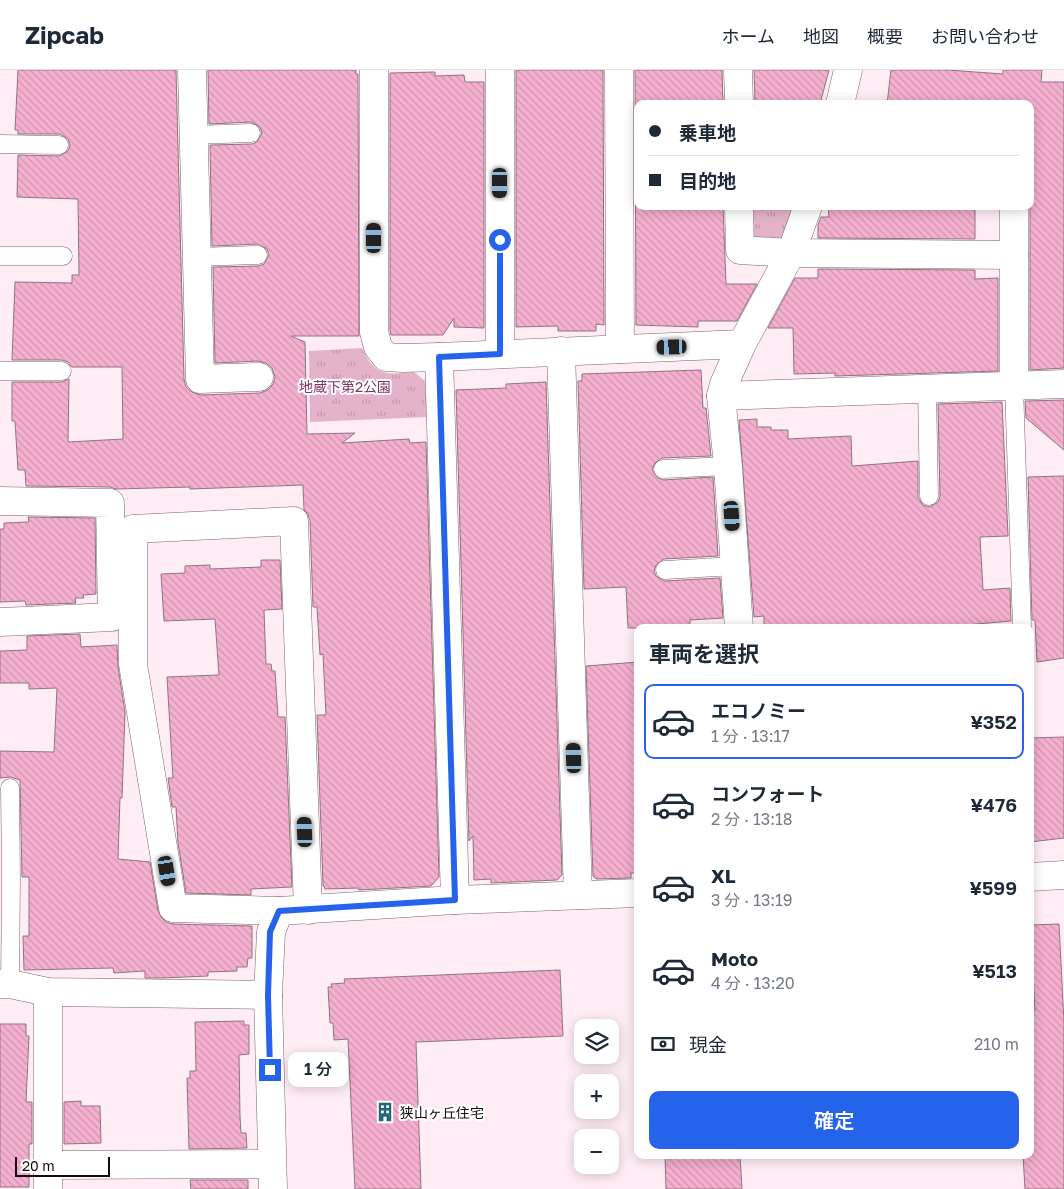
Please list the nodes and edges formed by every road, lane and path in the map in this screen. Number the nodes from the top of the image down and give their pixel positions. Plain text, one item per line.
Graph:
1 (192, 70) edge
2 (374, 70) edge
3 (500, 70) edge
4 (619, 70) edge
5 (738, 70) edge
6 (848, 70) edge
7 (738, 100) edge
8 (841, 100) edge
9 (251, 133) dead end
10 (194, 135) junction
11 (0, 144) edge
12 (59, 145) dead end
13 (739, 210) edge
14 (807, 210) edge
15 (1014, 210) edge
16 (791, 253) junction
17 (258, 255) dead end
18 (1014, 255) junction
19 (0, 256) edge
20 (64, 256) dead end
21 (197, 257) junction
22 (742, 344) junction
23 (620, 349) junction
24 (562, 351) junction
25 (500, 354) junction
26 (439, 357) junction
27 (0, 371) edge
28 (62, 372) dead end
29 (260, 377) dead end
30 (1064, 384) edge
31 (1014, 386) junction
32 (927, 389) junction
33 (721, 396) junction
34 (728, 466) junction
35 (663, 469) dead end
36 (929, 496) dead end
37 (0, 501) edge
38 (735, 566) junction
39 (665, 570) dead end
40 (0, 622) edge
41 (739, 624) edge
42 (1022, 624) edge
43 (10, 788) dead end
44 (1064, 875) edge
45 (1034, 877) edge
46 (634, 893) edge
47 (578, 895) junction
48 (455, 900) junction
49 (308, 910) junction
50 (279, 911) junction
51 (5, 984) edge
52 (48, 992) junction
53 (268, 995) junction
54 (273, 1176) edge
55 (48, 1177) edge

1 - 10 street
2 - 26 street
3 - 25 street
4 - 23 street
5 - 7 street
6 - 8 street
9 - 10 lane
10 - 21 street
11 - 12 lane
13 - 16 street
14 - 16 street
15 - 18 street
16 - 18 street
16 - 22 street
17 - 21 lane
18 - 31 street
19 - 20 lane
21 - 29 street
22 - 23 street
22 - 33 street
23 - 24 street
24 - 25 street
24 - 47 street
25 - 26 street
26 - 48 street
27 - 28 lane
30 - 31 street
31 - 32 street
31 - 42 lane
32 - 33 street
32 - 36 lane
33 - 34 street
34 - 35 lane
34 - 38 street
37 - 40 street
38 - 39 lane
38 - 41 street
43 - 51 lane
44 - 45 street
46 - 47 street
47 - 48 street
48 - 49 street
49 - 50 street
49 - 50 street
50 - 53 street
51 - 52 street
52 - 53 street
52 - 55 street
53 - 54 street
54 - 55 street

